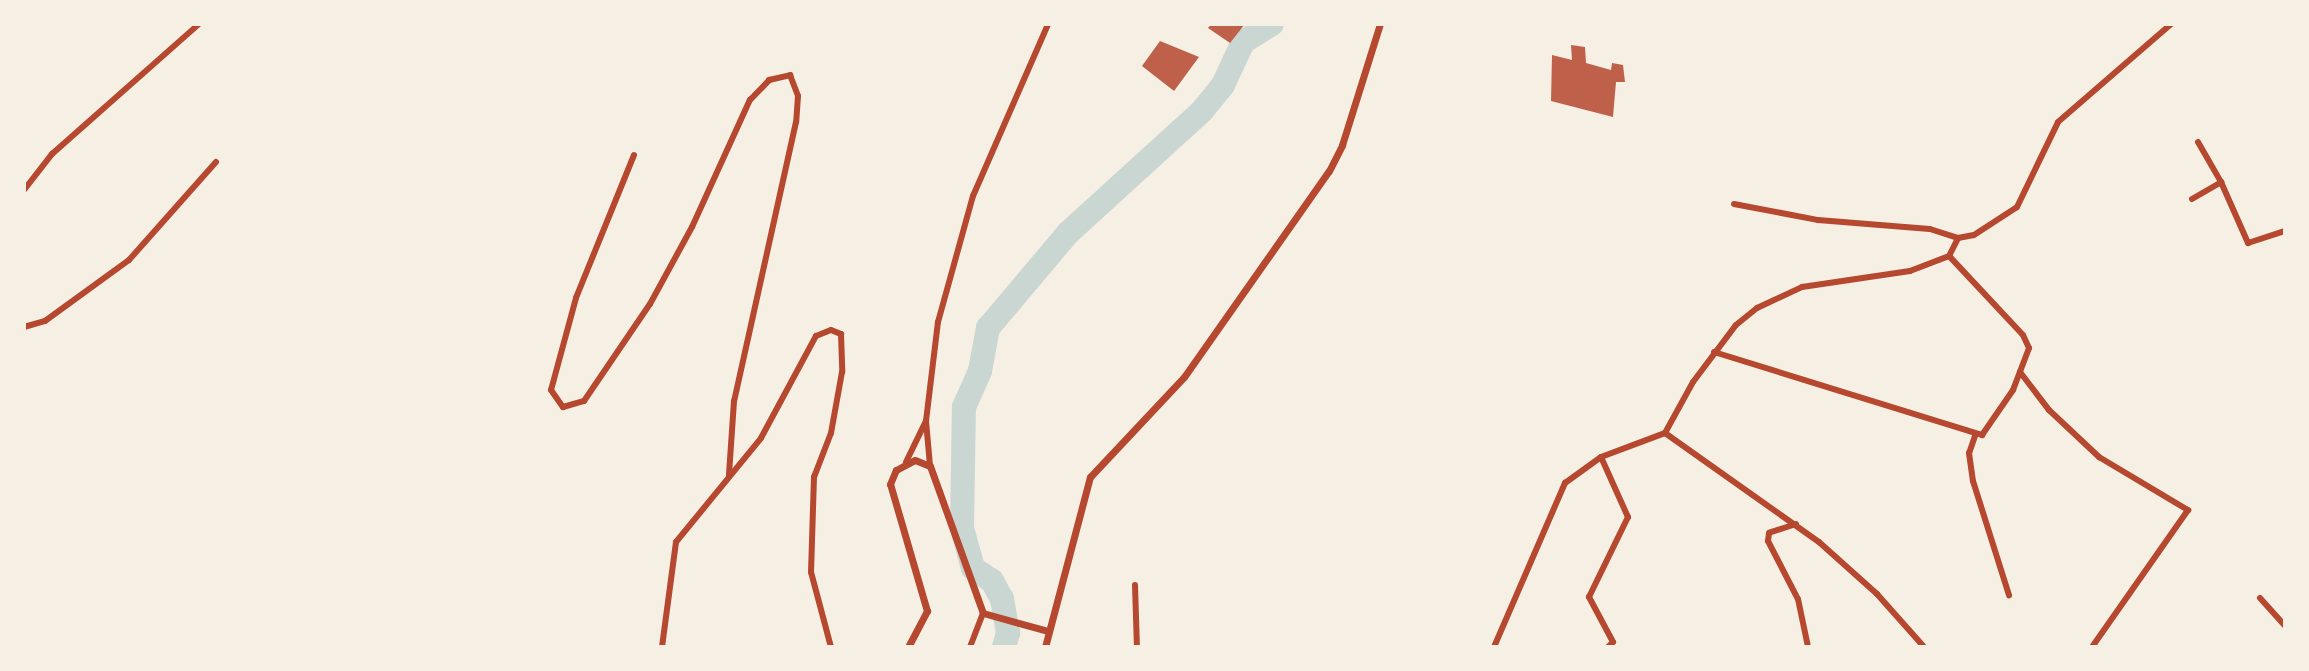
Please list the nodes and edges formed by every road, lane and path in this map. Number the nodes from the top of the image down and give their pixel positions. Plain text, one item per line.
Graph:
1 (199, 24) edge
2 (1048, 24) edge
3 (1380, 24) edge
4 (2171, 24) edge
5 (2198, 142) dead end
6 (634, 155) dead end
7 (216, 162) dead end
8 (2221, 182) junction
9 (24, 190) edge
10 (2192, 199) dead end
11 (1734, 204) dead end
12 (2285, 231) edge
13 (1958, 238) junction
14 (1949, 256) junction
15 (24, 327) edge
16 (1714, 352) junction
17 (2020, 372) junction
18 (926, 421) junction
19 (1665, 433) junction
20 (1975, 436) junction
21 (1601, 457) junction
22 (906, 462) junction
23 (930, 466) junction
24 (729, 475) junction
25 (1796, 524) junction
26 (1135, 585) dead end
27 (2009, 595) dead end
28 (2260, 598) dead end
29 (986, 615) junction
30 (2285, 626) edge
31 (1048, 631) junction
32 (662, 647) edge
33 (831, 647) edge
34 (908, 647) edge
35 (970, 647) edge
36 (1045, 647) edge
37 (1137, 647) edge
38 (1494, 647) edge
39 (1608, 647) edge
40 (1808, 647) edge
41 (1924, 647) edge
42 (2092, 647) edge

1 - 9 street
2 - 18 street
3 - 31 street
4 - 13 street
5 - 8 street
6 - 24 street
7 - 15 street
8 - 10 street
8 - 12 street
11 - 13 street
13 - 14 street
14 - 16 street
14 - 17 street
16 - 19 street
16 - 20 street
17 - 20 street
17 - 42 street
18 - 22 street
18 - 23 street
19 - 21 street
19 - 25 street
20 - 27 street
21 - 38 street
21 - 39 street
22 - 23 street
22 - 34 street
23 - 29 street
24 - 32 street
24 - 33 street
25 - 40 street
25 - 41 street
26 - 37 street
28 - 30 street
29 - 31 street
29 - 35 street
31 - 36 street

